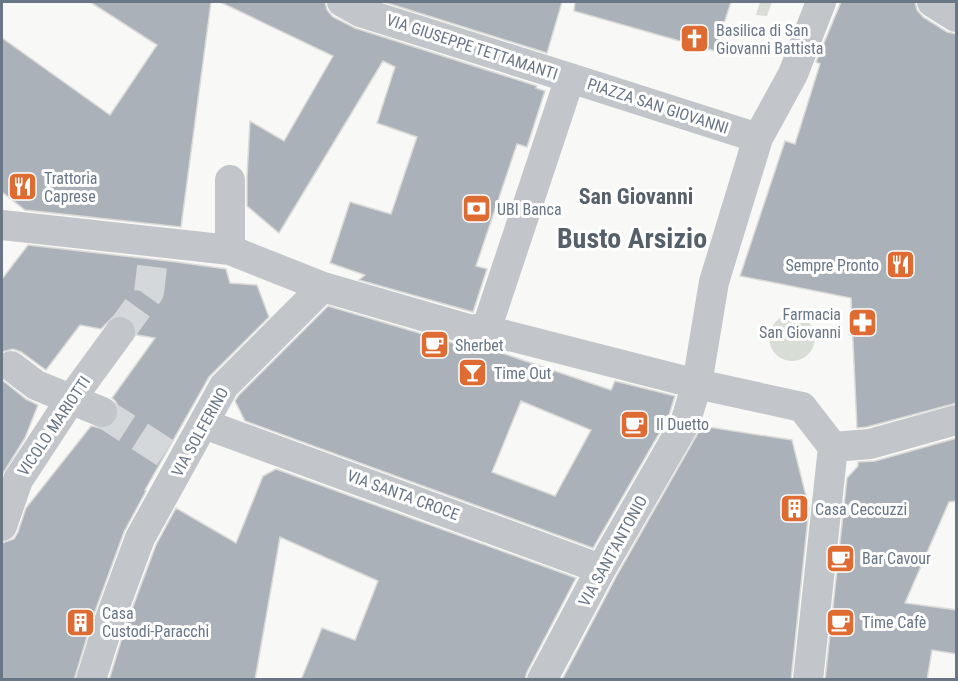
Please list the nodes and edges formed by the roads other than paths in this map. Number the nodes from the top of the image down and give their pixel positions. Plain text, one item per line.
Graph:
1 (342, 2) edge
2 (821, 2) edge
3 (932, 2) edge
4 (957, 17) edge
5 (570, 78) junction
6 (758, 138) junction
7 (230, 180) dead end
8 (2, 225) edge
9 (230, 250) junction
10 (323, 287) junction
11 (477, 330) junction
12 (120, 332) tunnel mouth
13 (11, 366) dead end
14 (697, 384) junction
15 (71, 399) junction
16 (102, 412) tunnel mouth
17 (957, 420) edge
18 (204, 424) junction
19 (834, 447) junction
20 (2, 526) edge
21 (601, 569) junction
22 (92, 680) edge
23 (542, 680) edge
24 (808, 680) edge

1 - 5 street, VIA GIUSEPPE TETTAMANTI
2 - 6 street
3 - 4 street
5 - 6 street, PIAZZA SAN GIOVANNI
5 - 11 street, PIAZZA SAN GIOVANNI
6 - 14 street
7 - 9 street
8 - 9 street
9 - 10 street
10 - 11 street
10 - 18 street, VIA SOLFERINO
11 - 14 street
12 - 15 street, VICOLO MARIOTTI
13 - 15 street
14 - 19 street
14 - 21 street, VIA SANT'ANTONIO
15 - 16 street
15 - 20 street, VICOLO MARIOTTI
17 - 19 street
18 - 21 street, VIA SANTA CROCE
18 - 22 street, VIA SOLFERINO
19 - 24 street
21 - 23 street, VIA SANT'ANTONIO

